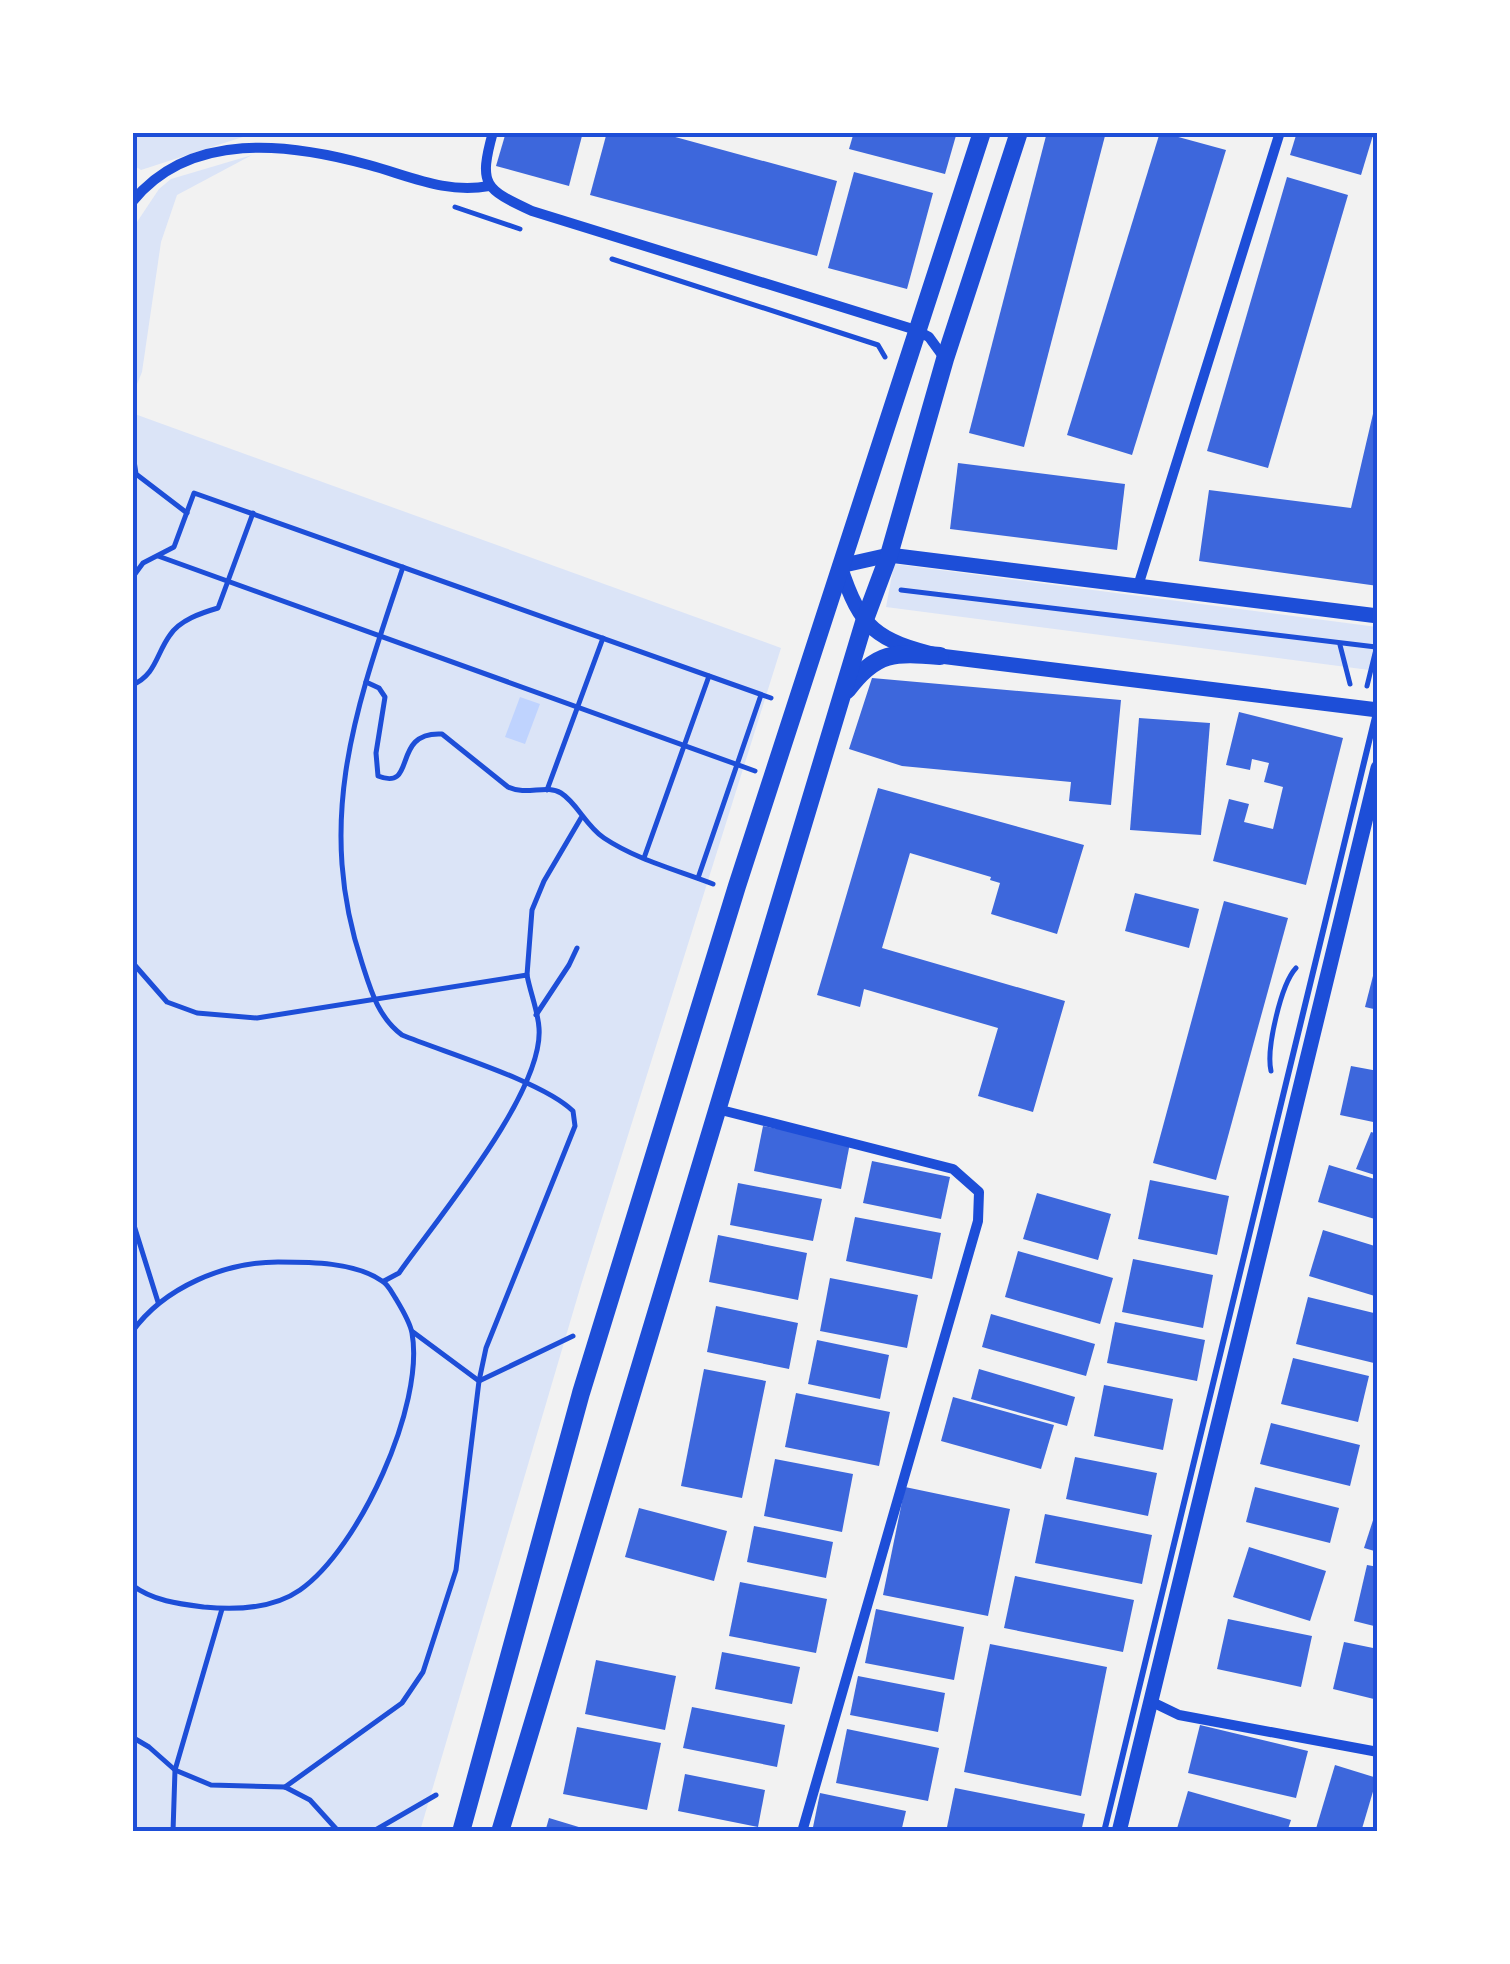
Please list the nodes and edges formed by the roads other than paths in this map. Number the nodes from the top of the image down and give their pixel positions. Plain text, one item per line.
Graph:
1 (492, 132) edge
2 (982, 132) edge
3 (1020, 132) edge
4 (1280, 132) edge
5 (492, 190) junction
6 (132, 202) edge
7 (916, 330) junction
8 (945, 359) junction
9 (889, 555) junction
10 (840, 566) junction
11 (1138, 586) junction
12 (1378, 616) edge
13 (864, 622) junction
14 (940, 656) junction
15 (841, 698) junction
16 (1377, 709) edge
17 (1378, 768) edge
18 (718, 1109) junction
19 (1150, 1701) junction
20 (1378, 1752) edge
21 (462, 1832) edge
22 (500, 1832) edge
23 (802, 1832) edge
24 (1104, 1832) edge
25 (1119, 1832) edge

1 - 5 street
2 - 7 main road
3 - 8 main road
4 - 11 street
5 - 6 street
5 - 7 street
7 - 8 street
7 - 10 main road
8 - 9 main road
9 - 10 street
9 - 11 street
9 - 13 main road
10 - 13 street
10 - 21 main road
11 - 12 street
13 - 14 street
13 - 15 main road
14 - 15 main road
14 - 16 street
15 - 18 main road
16 - 24 lane
17 - 19 street
18 - 22 main road
18 - 23 street
19 - 20 street
19 - 25 street

